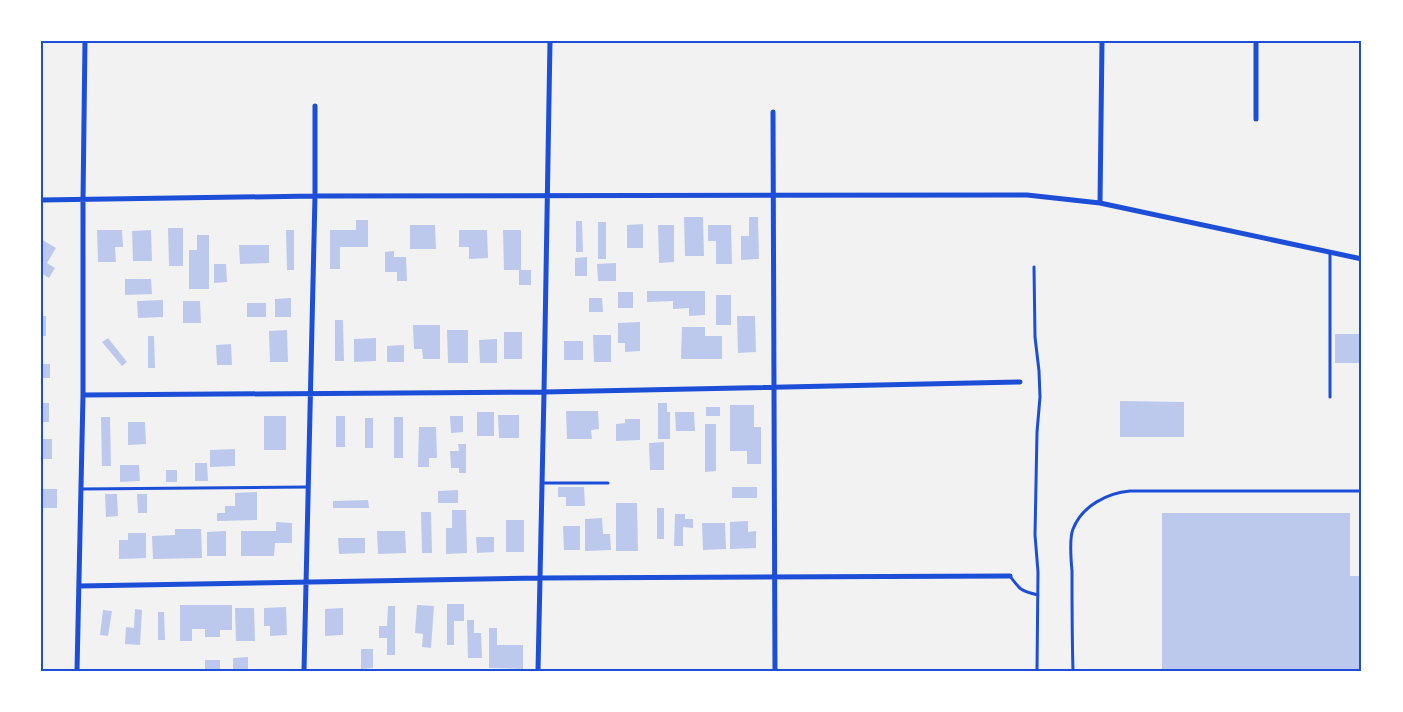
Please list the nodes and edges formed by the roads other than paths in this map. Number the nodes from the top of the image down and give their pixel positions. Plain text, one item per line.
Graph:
1 (85, 41) edge
2 (550, 41) edge
3 (1102, 41) edge
4 (1256, 41) edge
5 (315, 106) dead end
6 (773, 112) dead end
7 (1256, 119) dead end
8 (774, 194) junction
9 (315, 196) junction
10 (546, 196) junction
11 (41, 200) edge
12 (83, 200) junction
13 (1100, 203) junction
14 (1330, 253) junction
15 (1362, 259) edge
16 (1034, 267) dead end
17 (1020, 382) dead end
18 (774, 387) junction
19 (544, 392) junction
20 (310, 394) junction
21 (83, 395) junction
22 (1330, 397) dead end
23 (542, 483) junction
24 (608, 483) dead end
25 (308, 487) junction
26 (81, 489) junction
27 (1362, 491) edge
28 (1010, 576) joint
29 (774, 577) junction
30 (540, 578) junction
31 (306, 581) junction
32 (79, 586) junction
33 (1038, 595) junction
34 (77, 671) edge
35 (304, 671) edge
36 (538, 671) edge
37 (775, 671) edge
38 (1036, 671) edge
39 (1073, 671) edge

1 - 12 street
2 - 10 street
3 - 13 street
4 - 7 street
5 - 9 street
6 - 8 street
8 - 10 street
8 - 13 street
8 - 18 street
9 - 10 street
9 - 12 street
9 - 20 street
10 - 19 street
11 - 12 street
12 - 21 street
13 - 14 street
14 - 15 street
14 - 22 lane
16 - 33 lane
17 - 18 street
18 - 19 street
18 - 29 street
19 - 20 street
19 - 23 street
20 - 21 street
20 - 25 street
21 - 26 street
23 - 24 lane
23 - 30 street
25 - 26 lane
25 - 31 street
26 - 32 street
27 - 39 lane
28 - 29 street
28 - 33 lane
29 - 30 street
29 - 37 street
30 - 31 street
30 - 36 street
31 - 32 street
31 - 35 street
32 - 34 street
33 - 38 lane

